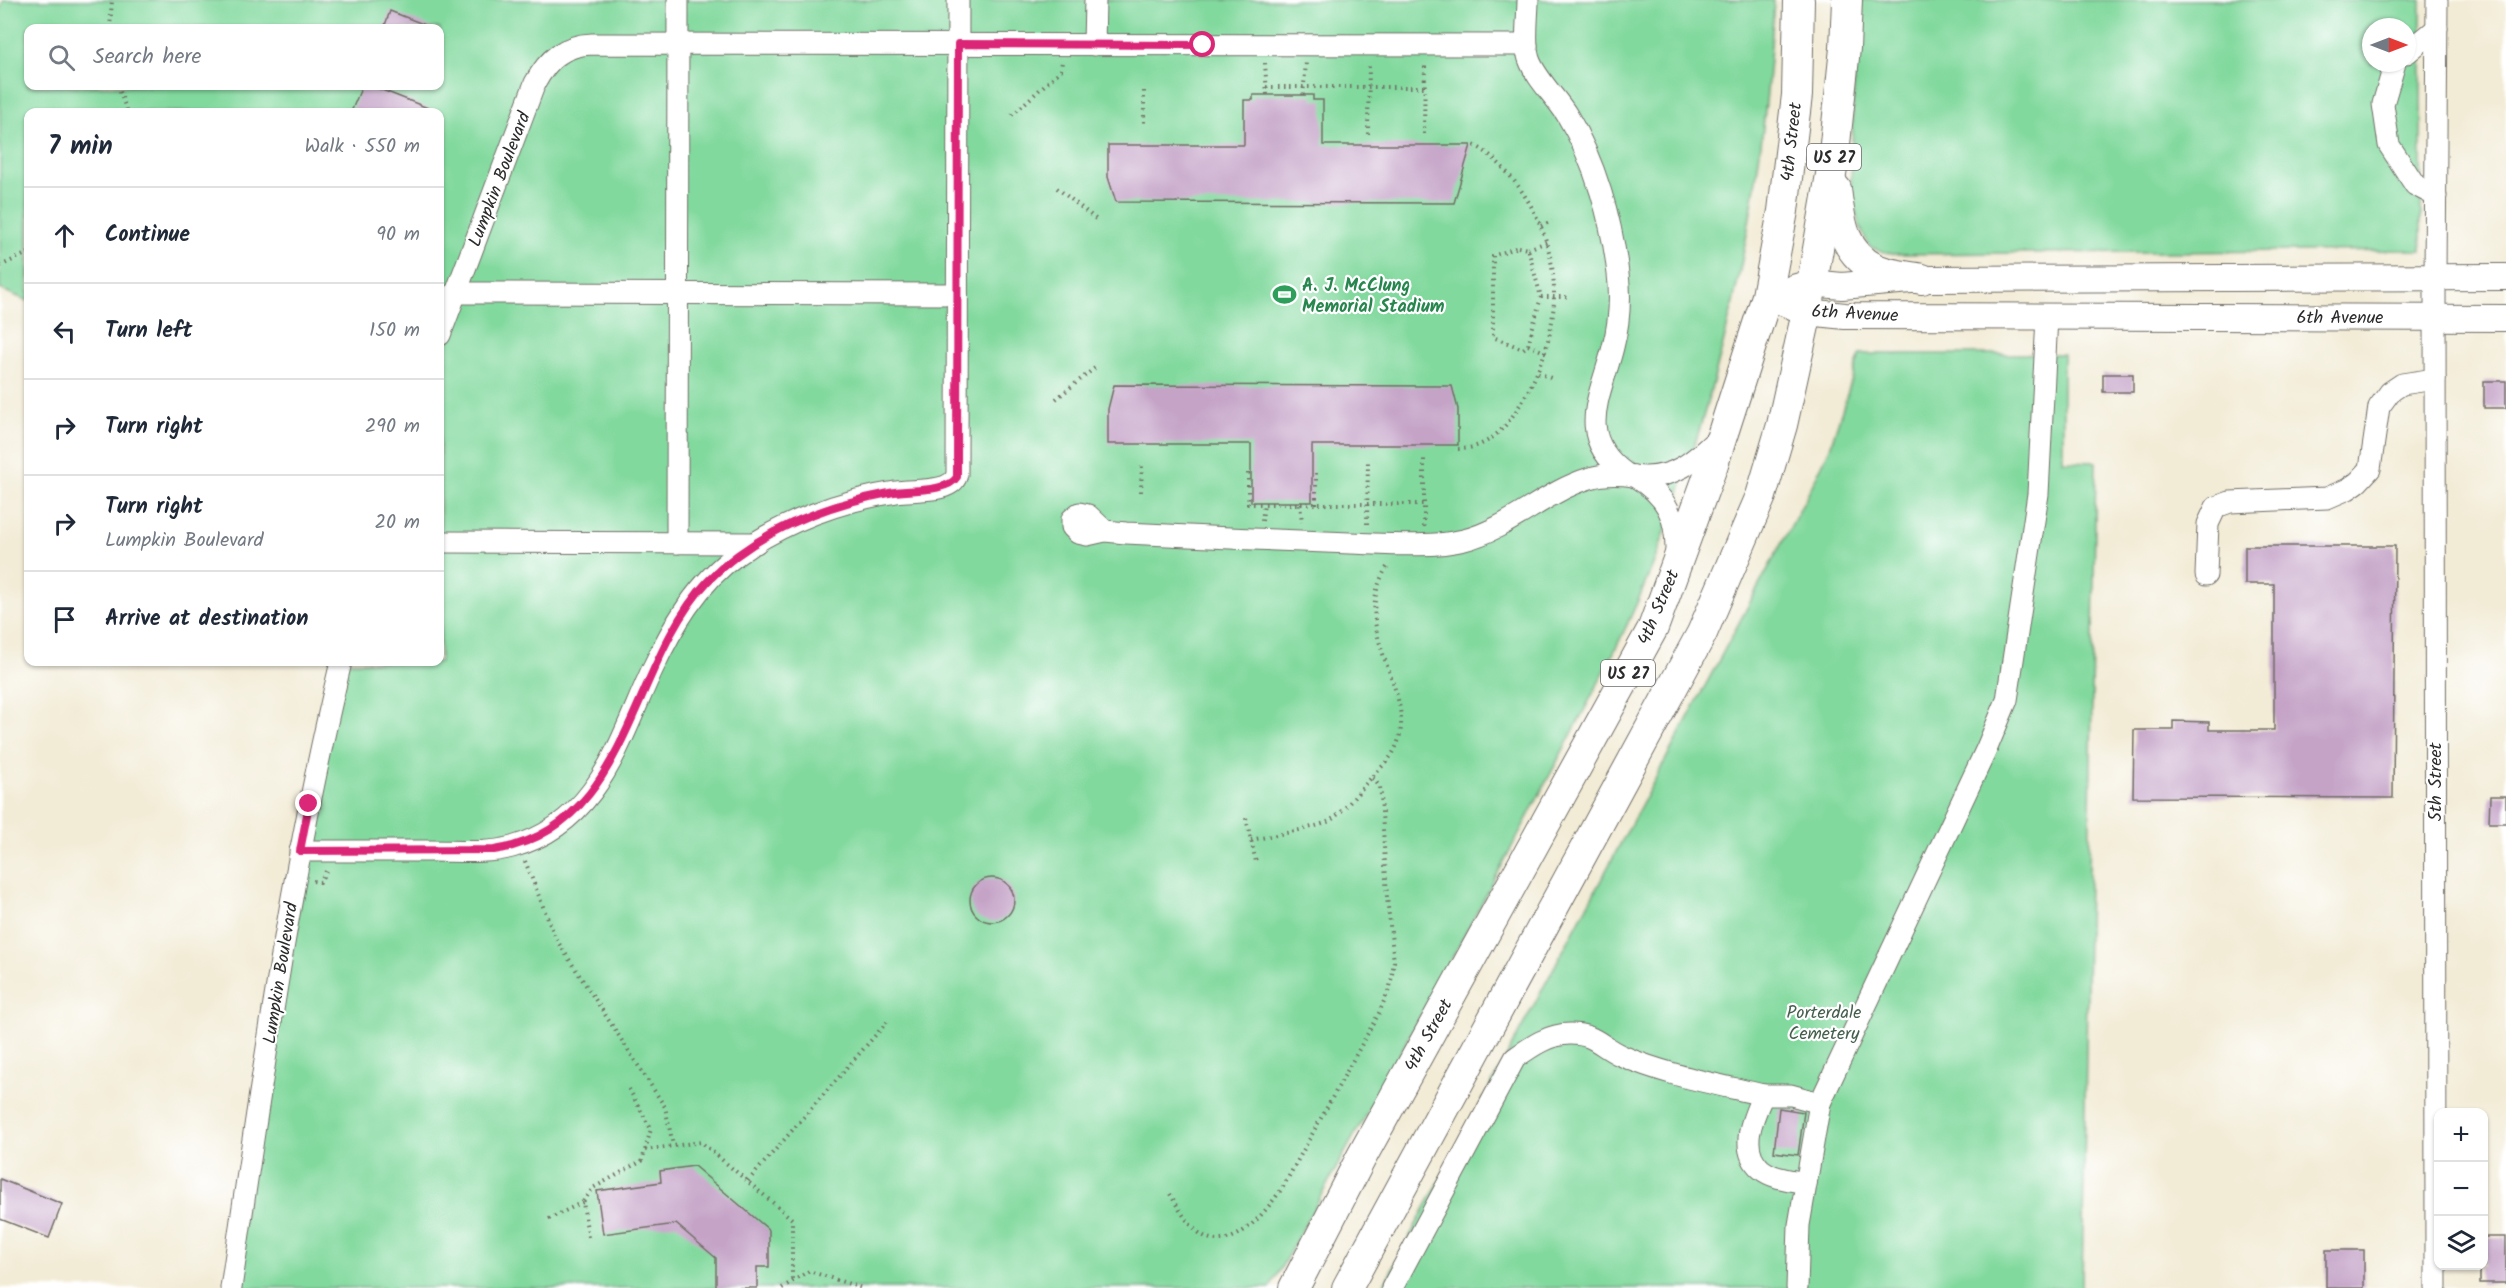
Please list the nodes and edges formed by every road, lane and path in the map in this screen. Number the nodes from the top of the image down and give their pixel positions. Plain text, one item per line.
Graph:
1 (112, 0) edge
2 (678, 0) edge
3 (958, 0) edge
4 (1095, 0) edge
5 (1528, 0) edge
6 (1799, 0) edge
7 (1847, 0) edge
8 (2437, 0) edge
9 (110, 24) edge
10 (2437, 28) junction
11 (678, 44) junction
12 (958, 44) junction
13 (1095, 45) junction
14 (1527, 45) junction
15 (2416, 46) edge
16 (1062, 59) dead end
17 (1265, 59) dead end
18 (1307, 59) dead end
19 (1369, 60) dead end
20 (1425, 60) dead end
21 (2392, 72) edge
22 (1266, 87) junction
23 (1304, 87) junction
24 (1369, 87) junction
25 (1425, 87) junction
26 (119, 90) edge
27 (1144, 91) dead end
28 (1267, 95) dead end
29 (1303, 95) dead end
30 (125, 108) edge
31 (1012, 115) dead end
32 (1144, 126) dead end
33 (1368, 134) dead end
34 (1424, 134) dead end
35 (1471, 144) dead end
36 (1833, 163) junction
37 (1057, 188) dead end
38 (2436, 196) junction
39 (1097, 220) dead end
40 (1552, 221) dead end
41 (1541, 226) junction
42 (1547, 242) junction
43 (1528, 249) junction
44 (24, 255) edge
45 (0, 266) edge
46 (2435, 277) junction
47 (2506, 278) edge
48 (1922, 279) junction
49 (1811, 283) junction
50 (455, 293) junction
51 (677, 293) junction
52 (957, 294) junction
53 (1767, 296) junction
54 (1541, 297) junction
55 (1553, 297) junction
56 (1570, 297) dead end
57 (1807, 312) junction
58 (2047, 317) junction
59 (2435, 317) junction
60 (2506, 318) edge
61 (444, 323) edge
62 (1528, 345) junction
63 (1547, 352) junction
64 (1096, 367) dead end
65 (1538, 373) junction
66 (1551, 378) dead end
67 (2435, 379) junction
68 (1056, 399) dead end
69 (1595, 433) junction
70 (1723, 433) junction
71 (1458, 448) dead end
72 (1368, 459) dead end
73 (1424, 459) dead end
74 (1142, 464) dead end
75 (1248, 473) dead end
76 (1316, 473) dead end
77 (1629, 475) junction
78 (1569, 486) junction
79 (1141, 492) dead end
80 (1316, 504) junction
81 (1368, 504) junction
82 (1424, 504) junction
83 (1105, 531) dead end
84 (444, 542) edge
85 (677, 543) junction
86 (756, 543) junction
87 (1367, 543) junction
88 (1424, 543) junction
89 (1399, 544) junction
90 (1676, 565) junction
91 (2206, 574) dead end
92 (340, 666) edge
93 (1372, 777) junction
94 (1246, 818) dead end
95 (1251, 840) junction
96 (300, 851) junction
97 (524, 858) dead end
98 (1256, 862) dead end
99 (887, 1022) dead end
100 (629, 1089) dead end
101 (1763, 1095) junction
102 (1820, 1103) junction
103 (673, 1146) junction
104 (645, 1150) junction
105 (748, 1181) junction
106 (1806, 1183) junction
107 (1170, 1194) dead end
108 (583, 1202) junction
109 (549, 1219) dead end
110 (588, 1237) dead end
111 (792, 1281) junction
112 (231, 1288) edge
113 (782, 1288) edge
114 (862, 1288) edge
115 (1294, 1288) edge
116 (1347, 1288) edge
117 (1392, 1288) edge
118 (1797, 1288) edge
119 (2436, 1288) edge

1 - 9 path
2 - 11 street
3 - 12 street
4 - 13 street
5 - 14 street
6 - 53 highway, 4th Street / US 27
7 - 36 highway, US 27
8 - 10 street, 5th Street
10 - 15 street
10 - 38 street, 5th Street
11 - 12 street
11 - 50 street, Lumpkin Boulevard
11 - 51 street
12 - 13 street
12 - 52 street
13 - 14 street
14 - 69 street
16 - 31 path
17 - 22 path
18 - 23 path
19 - 24 path
20 - 25 path
21 - 38 street
22 - 23 path
22 - 28 path
23 - 24 path
23 - 29 path
24 - 25 path
24 - 33 path
25 - 34 path
26 - 30 path
27 - 32 path
35 - 41 path
36 - 48 highway
36 - 49 highway, US 27
37 - 39 path
38 - 46 street, 5th Street
40 - 41 path
41 - 42 path
42 - 43 path
42 - 55 path
43 - 54 path
43 - 62 path
44 - 45 path
46 - 47 main road, 6th Avenue
46 - 48 main road, 6th Avenue
46 - 59 street, 5th Street
48 - 49 main road, 6th Avenue
49 - 53 main road, 6th Avenue
49 - 57 highway, US 27
50 - 51 street
50 - 61 street, Lumpkin Boulevard
51 - 52 street
51 - 85 street
52 - 86 street
53 - 57 main road, 6th Avenue
53 - 70 highway, 4th Street / US 27
54 - 55 path
54 - 62 path
55 - 56 path
55 - 63 path
57 - 58 main road, 6th Avenue
57 - 116 highway, US 27
58 - 59 main road, 6th Avenue
58 - 102 street
59 - 60 main road, 6th Avenue
59 - 67 street, 5th Street
62 - 63 path
63 - 65 path
64 - 68 path
65 - 66 path
65 - 71 path
67 - 91 street
67 - 119 street, 5th Street
69 - 77 street
69 - 78 street
70 - 77 street
70 - 90 highway, 4th Street / US 27
72 - 81 path
73 - 82 path
74 - 79 path
75 - 80 path
76 - 80 path
77 - 78 street
77 - 90 street
78 - 88 street
80 - 81 path
81 - 82 path
81 - 87 path
82 - 88 path
83 - 87 street
84 - 85 street
85 - 86 street
86 - 96 street
87 - 89 street
88 - 89 street
89 - 93 path
90 - 115 highway, 4th Street / US 27
92 - 96 street, Lumpkin Boulevard
93 - 95 path
93 - 107 path
94 - 95 path
95 - 98 path
96 - 112 street, Lumpkin Boulevard
97 - 103 path
99 - 105 path
100 - 104 path
101 - 102 street
101 - 106 street
101 - 117 street
102 - 106 street
103 - 104 path
103 - 105 path
104 - 108 path
105 - 111 path
106 - 118 street
108 - 109 path
108 - 110 path
111 - 113 path
111 - 114 path

